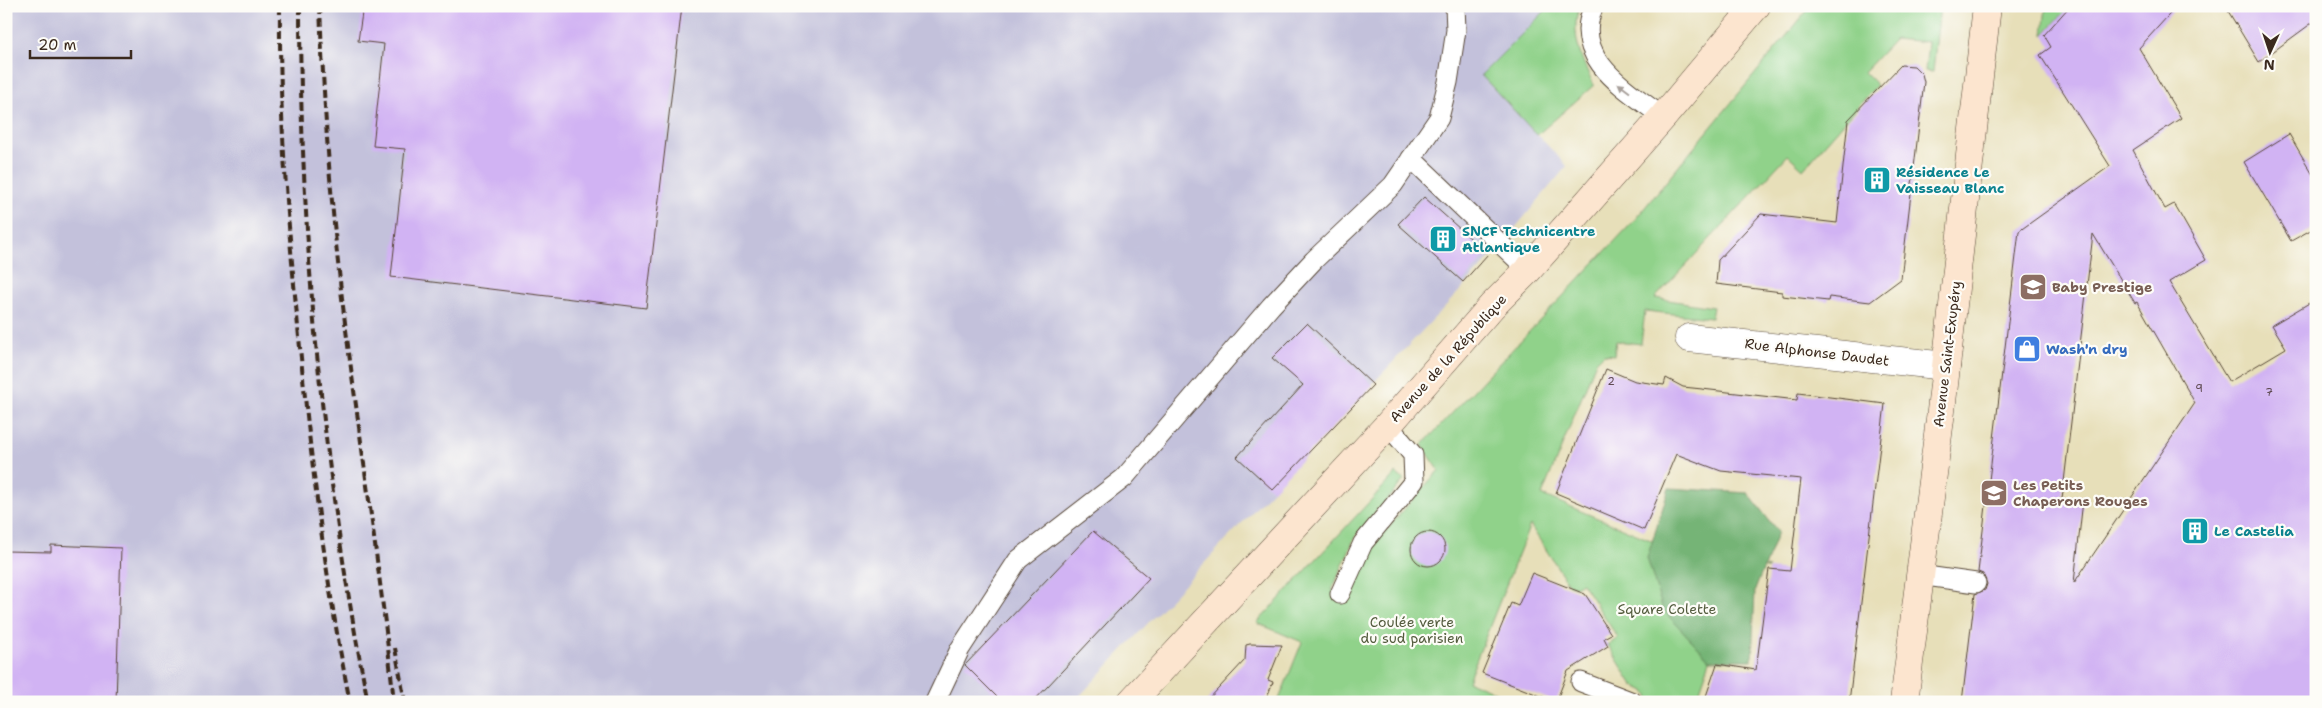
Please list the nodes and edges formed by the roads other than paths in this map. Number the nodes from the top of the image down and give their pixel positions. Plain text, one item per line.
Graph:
1 (1455, 6) edge
2 (1467, 6) edge
3 (1594, 6) edge
4 (1756, 6) edge
5 (1987, 6) edge
6 (1456, 30) junction
7 (1663, 117) junction
8 (1411, 158) junction
9 (1528, 270) junction
10 (1689, 338) dead end
11 (1946, 366) junction
12 (1388, 425) junction
13 (1920, 575) junction
14 (1976, 583) dead end
15 (1340, 594) dead end
16 (1580, 682) dead end
17 (935, 702) edge
18 (1131, 702) edge
19 (1633, 702) edge
20 (1904, 702) edge

1 - 6 lane
2 - 6 lane
7 -> 3 lane
4 - 7 main road, Avenue de la République
5 - 11 main road, Avenue Saint-Exupéry
6 - 8 lane
7 - 9 main road, Avenue de la République
8 - 9 lane
8 - 17 lane
9 - 12 main road, Avenue de la République
10 - 11 street, Rue Alphonse Daudet
11 - 13 main road, Avenue Saint-Exupéry
12 - 15 lane
12 - 18 main road, Avenue de la République
13 - 14 lane
13 - 20 main road, Avenue Saint-Exupéry
16 - 19 lane

